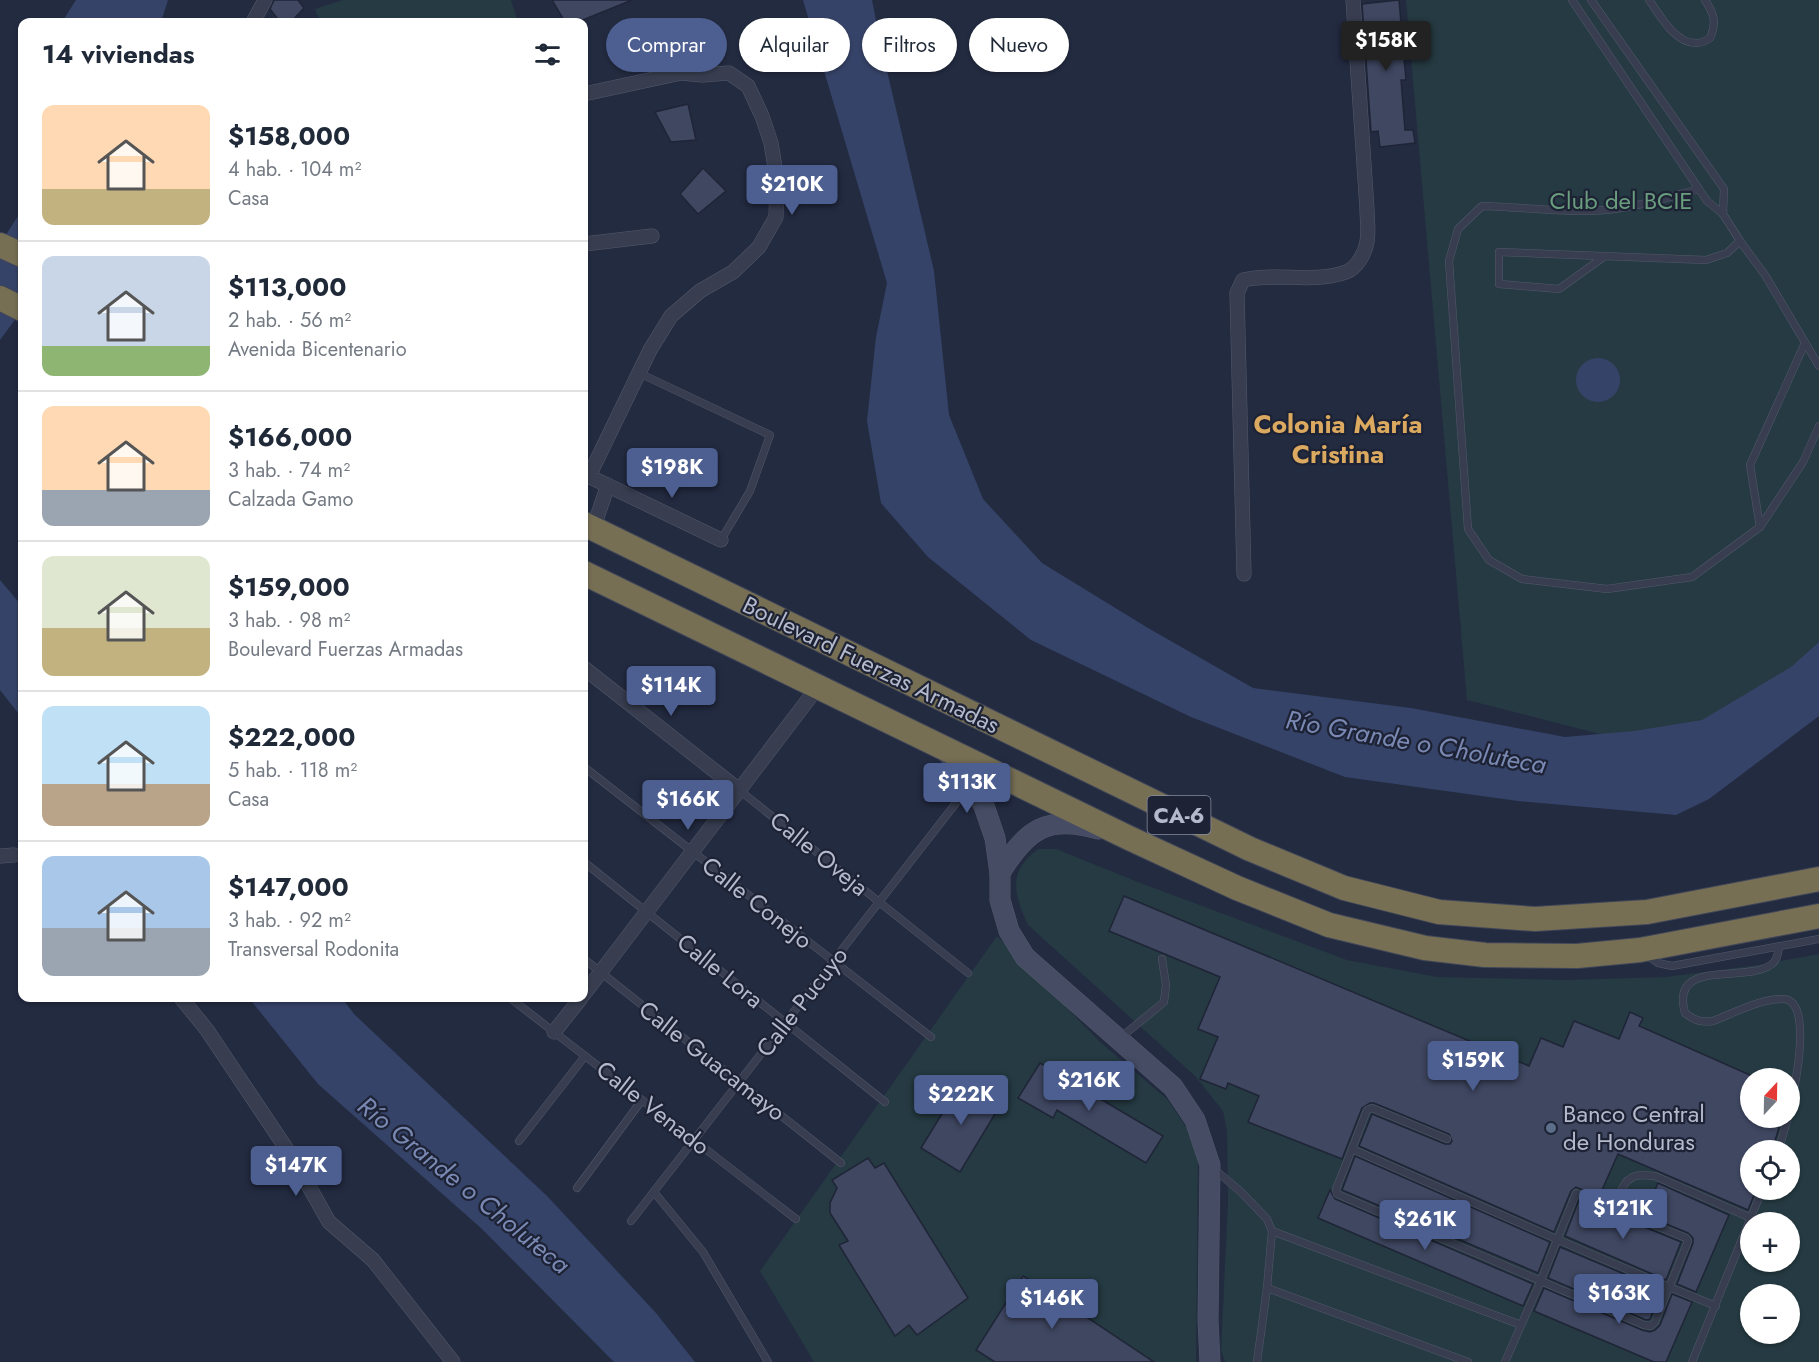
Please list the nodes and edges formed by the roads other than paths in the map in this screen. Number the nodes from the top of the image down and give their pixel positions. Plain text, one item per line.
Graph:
1 (266, 0) edge
2 (1353, 0) edge
3 (1572, 0) edge
4 (1591, 0) edge
5 (1649, 0) edge
6 (1705, 0) edge
7 (255, 18) edge
8 (588, 93) edge
9 (1699, 189) junction
10 (1723, 214) junction
11 (652, 237) dead end
12 (1740, 241) junction
13 (0, 244) edge
14 (588, 244) edge
15 (18, 253) edge
16 (1605, 256) junction
17 (0, 298) edge
18 (18, 307) edge
19 (1805, 343) junction
20 (1819, 366) edge
21 (639, 373) junction
22 (1819, 426) edge
23 (588, 471) edge
24 (588, 476) edge
25 (608, 485) junction
26 (588, 526) edge
27 (1760, 527) junction
28 (721, 540) joint
29 (1244, 574) dead end
30 (588, 575) edge
31 (588, 671) edge
32 (817, 687) junction
33 (945, 750) junction
34 (588, 770) edge
35 (972, 783) junction
36 (739, 790) junction
37 (1129, 838) junction
38 (692, 852) junction
39 (588, 865) edge
40 (1000, 873) junction
41 (1819, 879) edge
42 (879, 902) junction
43 (646, 912) junction
44 (1819, 916) edge
45 (1819, 939) edge
46 (1779, 947) junction
47 (1640, 950) junction
48 (1162, 959) dead end
49 (588, 962) edge
50 (832, 963) junction
51 (600, 972) junction
52 (968, 973) dead end
53 (588, 988) edge
54 (184, 1002) edge
55 (515, 1002) edge
56 (577, 1002) edge
57 (1805, 1008) dead end
58 (785, 1023) junction
59 (554, 1032) junction
60 (931, 1037) dead end
61 (1118, 1040) junction
62 (585, 1056) junction
63 (1804, 1081) dead end
64 (739, 1082) junction
65 (642, 1100) junction
66 (885, 1102) dead end
67 (1447, 1139) dead end
68 (694, 1140) junction
69 (1782, 1140) edge
70 (519, 1142) dead end
71 (1352, 1149) junction
72 (841, 1163) dead end
73 (1210, 1165) junction
74 (577, 1188) dead end
75 (1622, 1189) dead end
76 (654, 1192) junction
77 (1740, 1213) edge
78 (796, 1219) dead end
79 (632, 1221) dead end
80 (1272, 1231) junction
81 (1556, 1238) junction
82 (1740, 1246) edge
83 (1541, 1280) junction
84 (1669, 1286) junction
85 (1268, 1288) junction
86 (1716, 1306) junction
87 (1521, 1325) junction
88 (453, 1362) edge
89 (768, 1362) edge
90 (1210, 1362) edge
91 (1257, 1362) edge
92 (1468, 1362) edge
93 (1505, 1362) edge
94 (1692, 1362) edge

1 - 7 street
2 - 29 street
3 - 9 lane
4 - 10 lane
5 - 6 lane
8 - 21 street
9 - 10 lane
9 - 27 lane
10 - 12 lane
11 - 14 street
12 - 16 lane
12 - 19 lane
13 - 15 highway
16 - 16 lane
17 - 18 highway
19 - 20 lane
19 - 27 lane
21 - 23 street
21 - 28 lane
22 - 27 lane
24 - 25 street
25 - 26 street
25 - 28 street
26 - 41 highway, Boulevard Fuerzas Armadas / CA-6
30 - 32 highway, Boulevard Fuerzas Armadas / CA-6
31 - 36 street, Calle Oveja
32 - 33 highway, Boulevard Fuerzas Armadas / CA-6
32 - 36 street
33 - 35 street
33 - 37 highway, Boulevard Fuerzas Armadas / CA-6
34 - 38 lane, Calle Conejo
35 - 40 street
35 - 42 lane, Calle Pucuyo
36 - 38 street
36 - 42 lane, Calle Oveja
37 - 40 street
37 - 47 highway, Boulevard Fuerzas Armadas / CA-6
38 - 43 street
38 - 50 lane, Calle Conejo
39 - 43 lane, Calle Lora
40 - 61 street
42 - 50 lane, Calle Pucuyo
42 - 52 lane, Calle Oveja
43 - 51 street
43 - 58 lane, Calle Lora
44 - 47 highway, Boulevard Fuerzas Armadas / CA-6
45 - 46 lane
46 - 47 lane
46 - 57 lane
48 - 61 lane
49 - 51 lane, Calle Guacamayo
50 - 58 lane, Calle Pucuyo
50 - 60 lane, Calle Conejo
51 - 53 street
51 - 64 lane, Calle Guacamayo
54 - 88 street
55 - 59 lane, Calle Venado
56 - 59 street
58 - 64 lane, Calle Pucuyo
58 - 66 lane, Calle Lora
59 - 62 lane, Calle Venado
61 - 73 street
62 - 65 lane, Calle Venado
62 - 70 lane
63 - 69 lane
64 - 68 lane, Calle Pucuyo
64 - 72 lane, Calle Guacamayo
65 - 68 lane, Calle Venado
65 - 74 lane
67 - 71 lane
68 - 76 lane, Calle Pucuyo
68 - 78 lane, Calle Venado
71 - 81 lane
71 - 83 lane
73 - 80 lane
73 - 90 street
75 - 77 lane
76 - 79 lane, Calle Pucuyo
76 - 89 lane
80 - 85 lane
80 - 87 lane
81 - 83 lane
81 - 84 lane
81 - 84 lane
82 - 86 lane
83 - 84 lane
83 - 87 lane
84 - 86 lane
85 - 91 lane
85 - 92 lane
86 - 94 lane
87 - 93 lane

